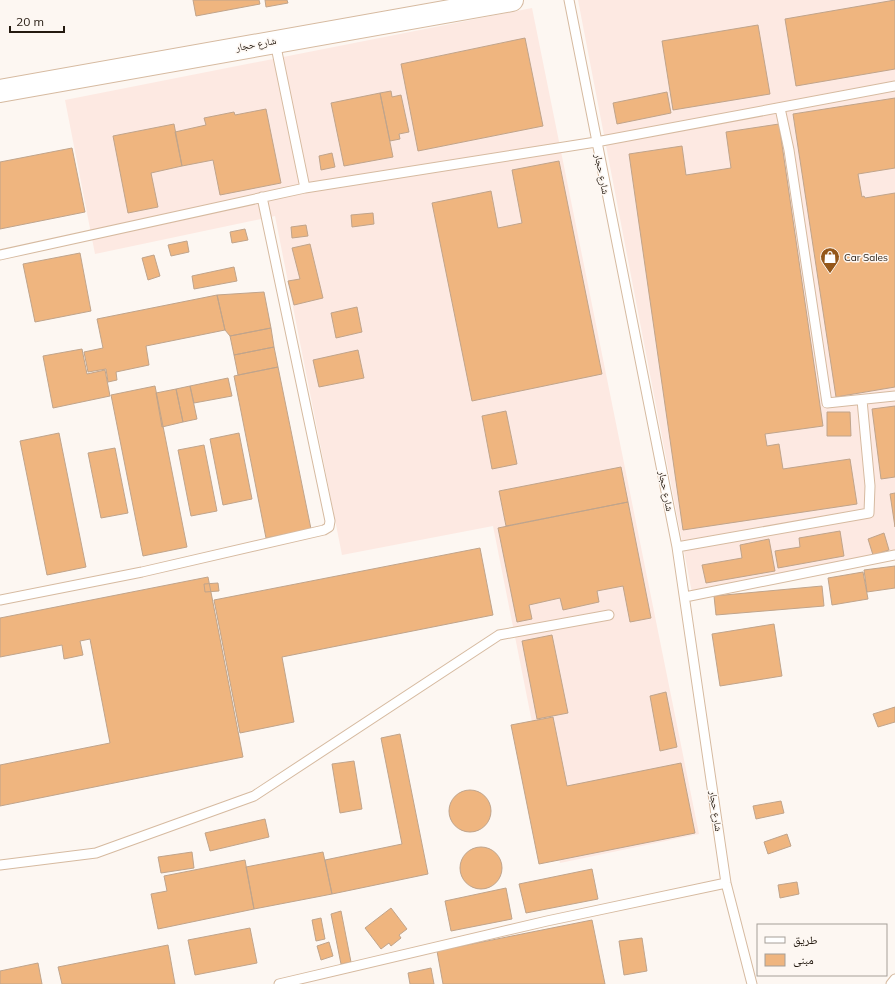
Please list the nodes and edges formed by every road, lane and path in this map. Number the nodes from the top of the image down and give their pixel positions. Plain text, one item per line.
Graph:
1 (512, 0) edge
2 (569, 0) edge
3 (274, 41) junction
4 (895, 86) edge
5 (0, 91) edge
6 (780, 108) junction
7 (596, 142) junction
8 (305, 188) junction
9 (262, 197) junction
10 (0, 256) edge
11 (895, 396) edge
12 (862, 400) junction
13 (676, 546) junction
14 (895, 555) edge
15 (685, 597) junction
16 (0, 600) edge
17 (609, 615) dead end
18 (0, 865) edge
19 (726, 883) junction
20 (895, 979) edge
21 (279, 984) edge
22 (752, 984) edge
23 (891, 984) edge

1 - 3 street, شارع حجار
2 - 7 lane, شارع حجار
3 - 5 street, شارع حجار
3 - 8 lane
4 - 6 lane
6 - 7 lane
6 - 12 lane
7 - 8 lane
7 - 13 lane, شارع حجار
8 - 9 lane
9 - 10 lane
9 - 16 lane
11 - 12 lane
12 - 13 lane
13 - 15 lane, شارع حجار
14 - 15 lane
15 - 19 lane, شارع حجار
17 - 18 lane
19 - 21 lane
19 - 22 lane, شارع حجار
20 - 23 lane

